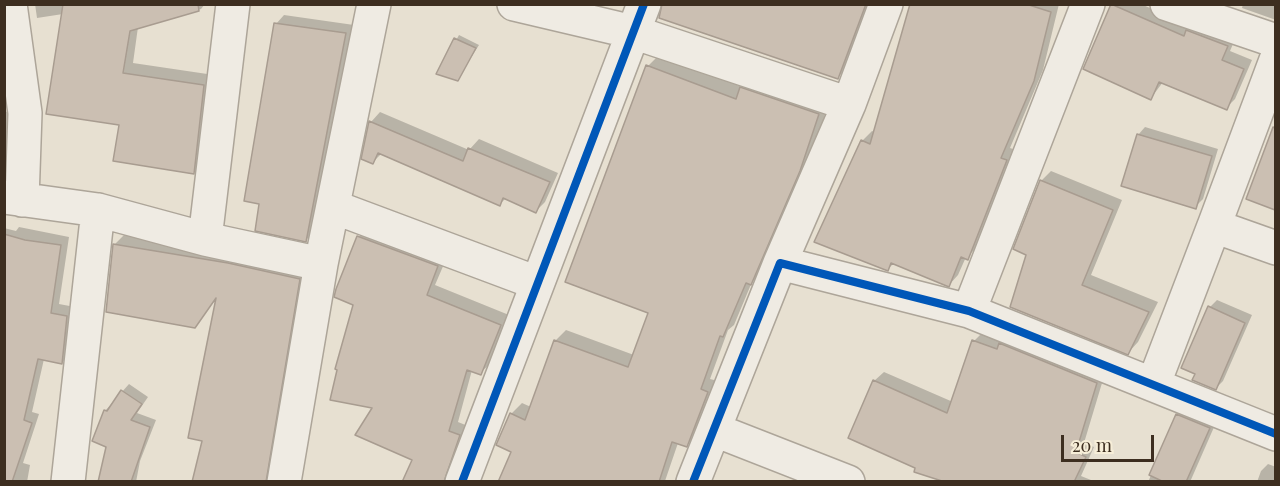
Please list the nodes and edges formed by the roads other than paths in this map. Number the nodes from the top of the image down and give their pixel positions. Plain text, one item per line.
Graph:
1 (233, 4) edge
2 (374, 4) edge
3 (514, 4) edge
4 (886, 4) edge
5 (1088, 4) edge
6 (1167, 4) edge
7 (9, 16) edge
8 (639, 18) edge
9 (1275, 41) edge
10 (1275, 60) edge
11 (849, 104) junction
12 (13, 199) edge
13 (334, 207) junction
14 (98, 210) junction
15 (1214, 225) junction
16 (205, 239) junction
17 (1275, 248) edge
18 (780, 263) junction
19 (321, 264) junction
20 (537, 283) junction
21 (969, 311) junction
22 (1154, 383) junction
23 (715, 430) junction
24 (1275, 434) edge
25 (286, 481) edge
26 (69, 482) edge
27 (462, 482) edge
28 (693, 482) edge
29 (848, 482) edge

1 - 16 street
2 - 13 street
3 - 8 street
4 - 11 street
5 - 21 street
6 - 9 street
7 - 12 street
8 - 11 street
8 - 20 street
10 - 15 street
11 - 18 street
12 - 14 street
13 - 19 street
13 - 20 street
14 - 16 street
14 - 26 street
15 - 17 street
15 - 22 street
16 - 19 street
18 - 21 street
18 - 23 street
19 - 25 street
20 - 27 street
21 - 22 street
22 - 24 street
23 - 28 street
23 - 29 street

